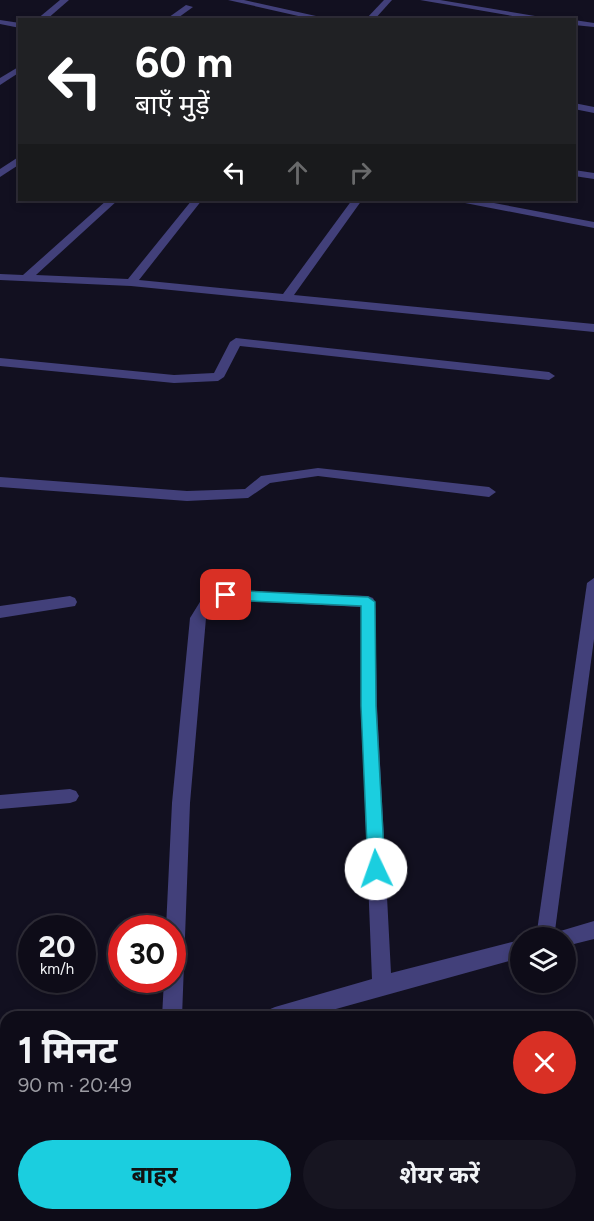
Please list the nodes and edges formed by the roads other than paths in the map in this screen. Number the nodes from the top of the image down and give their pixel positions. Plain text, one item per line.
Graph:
1 (65, 0) edge
2 (232, 0) edge
3 (388, 0) edge
4 (424, 0) edge
5 (189, 7) dead end
6 (42, 18) edge
7 (172, 18) edge
8 (320, 18) edge
9 (371, 18) edge
10 (542, 18) edge
11 (0, 22) edge
12 (576, 22) edge
13 (594, 25) edge
14 (18, 26) edge
15 (0, 69) edge
16 (16, 70) edge
17 (0, 82) edge
18 (576, 106) edge
19 (594, 110) edge
20 (18, 160) edge
21 (576, 173) edge
22 (0, 174) edge
23 (594, 176) edge
24 (112, 201) edge
25 (196, 201) edge
26 (356, 201) edge
27 (470, 201) edge
28 (594, 225) edge
29 (0, 277) edge
30 (25, 279) junction
31 (131, 283) junction
32 (287, 297) junction
33 (594, 328) edge
34 (0, 362) edge
35 (549, 376) dead end
36 (0, 482) edge
37 (489, 492) dead end
38 (594, 583) edge
39 (70, 602) dead end
40 (0, 612) edge
41 (70, 796) dead end
42 (0, 802) edge
43 (547, 927) edge
44 (594, 930) edge
45 (576, 935) edge
46 (510, 951) edge
47 (382, 985) junction
48 (172, 1011) edge
49 (295, 1011) edge

1 - 6 street
2 - 8 street
3 - 9 street
4 - 10 street
5 - 7 street
11 - 14 street
12 - 13 street
15 - 16 street
16 - 17 street
18 - 19 street
20 - 22 street
21 - 23 street
24 - 30 street
25 - 31 street
26 - 32 street
27 - 28 street
29 - 30 street
30 - 31 street
31 - 32 street
32 - 33 street
34 - 35 street
36 - 37 street
38 - 43 street
39 - 40 street
41 - 42 street
44 - 45 street
46 - 47 street
47 - 48 street
47 - 49 street

